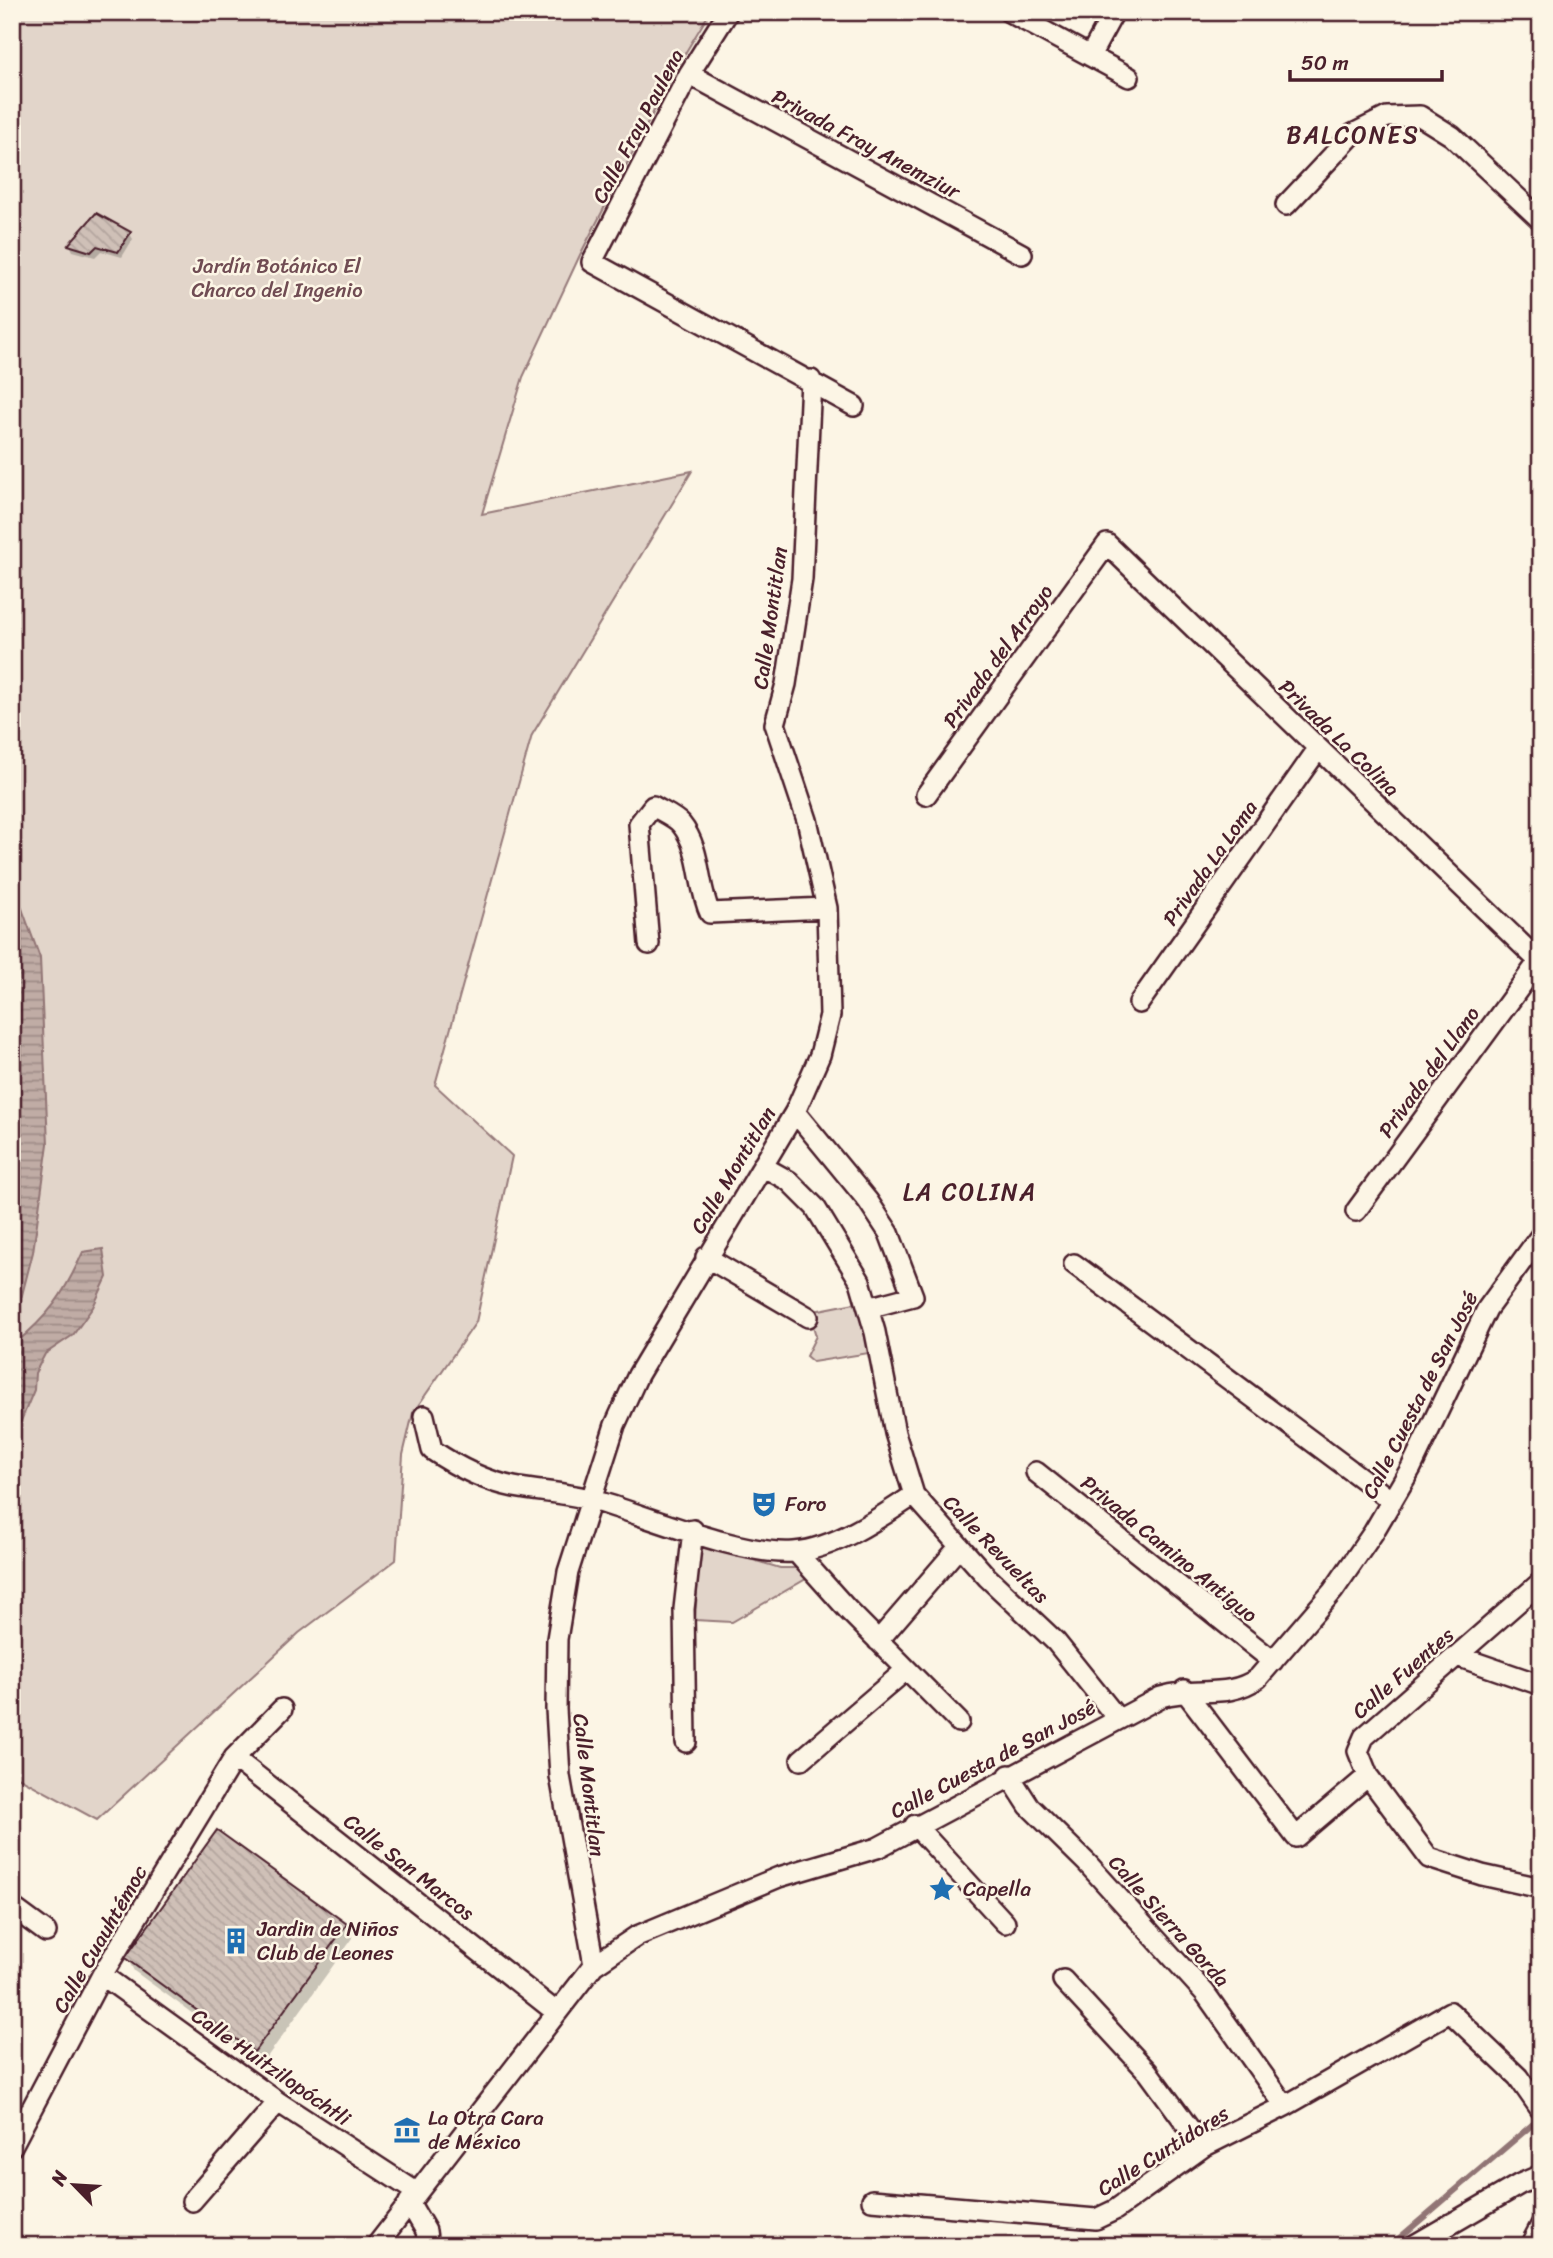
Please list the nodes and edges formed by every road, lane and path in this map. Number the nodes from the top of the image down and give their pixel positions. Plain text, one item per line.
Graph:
1 (728, 12) edge
2 (1009, 12) edge
3 (1114, 12) edge
4 (1090, 56) junction
5 (690, 74) junction
6 (1129, 78) dead end
7 (1286, 205) dead end
8 (1541, 220) edge
9 (1022, 254) dead end
10 (811, 380) junction
11 (854, 405) dead end
12 (1107, 544) joint
13 (1318, 749) junction
14 (926, 795) dead end
15 (827, 908) junction
16 (649, 944) dead end
17 (1540, 962) edge
18 (1139, 1003) dead end
19 (795, 1112) junction
20 (762, 1166) junction
21 (1356, 1211) dead end
22 (1541, 1235) edge
23 (706, 1257) junction
24 (1074, 1264) dead end
25 (868, 1308) junction
26 (808, 1317) dead end
27 (424, 1416) dead end
28 (1036, 1472) dead end
29 (914, 1495) junction
30 (590, 1499) junction
31 (1392, 1501) junction
32 (693, 1530) junction
33 (959, 1547) junction
34 (796, 1552) junction
35 (1541, 1583) edge
36 (878, 1641) junction
37 (1457, 1656) junction
38 (1273, 1661) junction
39 (906, 1670) junction
40 (1541, 1685) edge
41 (1184, 1690) junction
42 (282, 1709) dead end
43 (1117, 1718) junction
44 (959, 1722) dead end
45 (686, 1742) dead end
46 (234, 1758) junction
47 (801, 1760) dead end
48 (1009, 1775) junction
49 (1368, 1776) junction
50 (915, 1825) junction
51 (1541, 1888) edge
52 (12, 1907) edge
53 (1005, 1923) dead end
54 (46, 1932) dead end
55 (594, 1965) junction
56 (102, 1975) junction
57 (1063, 1980) dead end
58 (556, 2012) junction
59 (278, 2102) junction
60 (1285, 2106) junction
61 (1541, 2110) edge
62 (12, 2146) edge
63 (1203, 2147) junction
64 (1541, 2175) edge
65 (412, 2197) junction
66 (872, 2200) dead end
67 (192, 2201) dead end
68 (1541, 2225) edge
69 (376, 2246) edge
70 (428, 2246) edge
71 (1413, 2246) edge
72 (1530, 2246) edge

1 - 5 street, Calle Fray Paulena
2 - 4 street
3 - 4 street
4 - 6 street
5 - 9 street, Privada Fray Anemziur
5 - 10 street, Calle Fray Paulena
7 - 8 street
10 - 11 street
10 - 15 street, Calle Montitlan
12 - 13 street, Privada La Colina
12 - 14 street, Privada del Arroyo
13 - 17 street, Privada La Colina
13 - 18 street, Privada La Loma
15 - 16 street
15 - 19 street, Calle Montitlan
17 - 21 street, Privada del Llano
19 - 20 street, Calle Montitlan
19 - 25 street
20 - 23 street, Calle Montitlan
20 - 25 street, Calle Revueltas
22 - 31 street, Calle Cuesta de San José
23 - 26 street
23 - 30 street, Calle Montitlan
24 - 31 street
25 - 29 street, Calle Revueltas
27 - 30 street
28 - 38 street, Privada Camino Antiguo
29 - 33 street, Calle Revueltas
29 - 34 street
30 - 32 street
30 - 55 street, Calle Montitlan
31 - 38 street, Calle Cuesta de San José
32 - 34 street
32 - 45 street
33 - 36 street
33 - 43 street, Calle Revueltas
34 - 36 street
35 - 37 street, Calle Fuentes
36 - 39 street
37 - 40 street
37 - 49 street, Calle Fuentes
38 - 41 street, Calle Cuesta de San José
39 - 44 street
39 - 47 street
41 - 43 street, Calle Cuesta de San José
41 - 49 street
42 - 46 street, Calle Cuauhtémoc
43 - 48 street, Calle Cuesta de San José
46 - 56 street, Calle Cuauhtémoc
46 - 58 street, Calle San Marcos
48 - 50 street, Calle Cuesta de San José
48 - 60 street, Calle Sierra Gorda
49 - 51 street, Calle Fuentes
50 - 53 street
50 - 55 street, Calle Cuesta de San José
52 - 54 street
55 - 58 street, Calle Cuesta de San José
56 - 59 street, Calle Huitzilopóchtli
56 - 62 street, Calle Cuauhtémoc
57 - 63 street
58 - 65 street, Calle Cuesta de San José
59 - 65 street, Calle Huitzilopóchtli
59 - 67 street
60 - 61 street, Calle Curtidores
60 - 63 street, Calle Curtidores
63 - 66 street, Calle Curtidores
64 - 71 street
65 - 69 street, Calle Cuesta de San José
65 - 70 street
68 - 72 street

